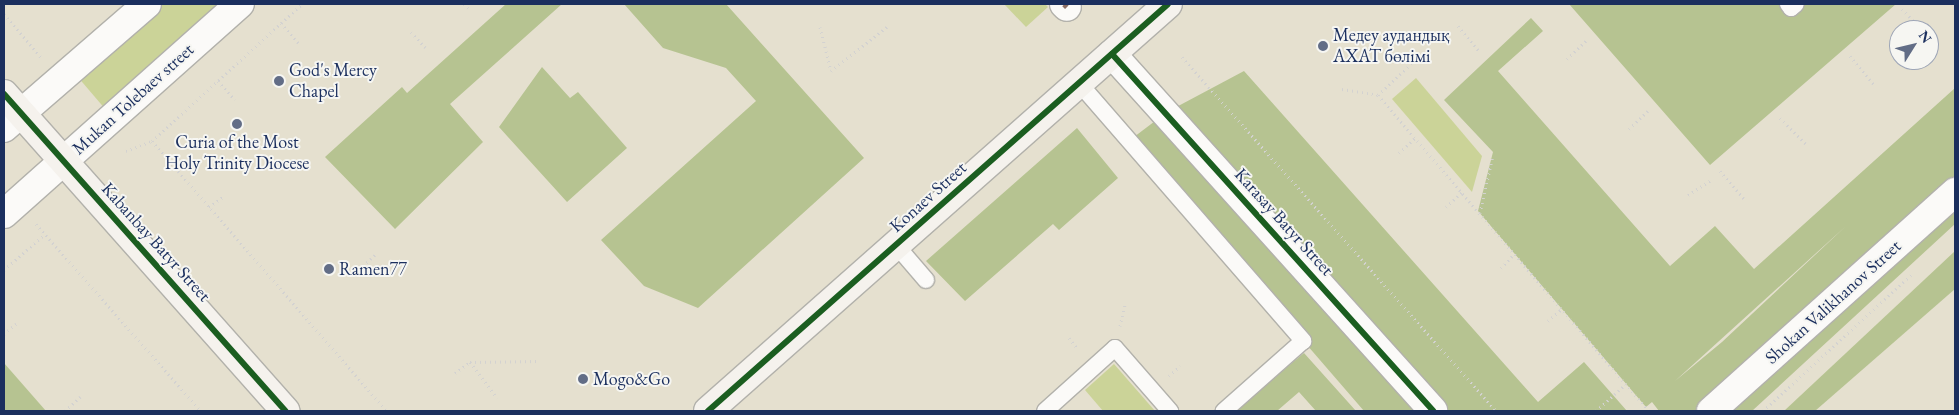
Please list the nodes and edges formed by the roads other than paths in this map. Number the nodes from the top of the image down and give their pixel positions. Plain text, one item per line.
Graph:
1 (147, 4) edge
2 (240, 4) edge
3 (1168, 4) edge
4 (1788, 4) edge
5 (1796, 4) edge
6 (1112, 54) junction
7 (1079, 83) junction
8 (9, 112) edge
9 (63, 161) junction
10 (1955, 192) edge
11 (4, 214) edge
12 (896, 245) junction
13 (926, 280) dead end
14 (285, 411) edge
15 (708, 411) edge
16 (1045, 411) edge
17 (1170, 411) edge
18 (1224, 411) edge
19 (1433, 411) edge
20 (1710, 411) edge

1 - 8 street
2 - 9 street, Mukan Tolebaev street
3 - 6 street, Konaev Street
4 - 5 lane
6 - 7 street, Konaev Street
6 - 19 street, Karasay Batyr Street
7 - 12 street, Konaev Street
7 - 18 lane
8 - 9 street, Kabanbay Batyr Street
9 - 11 street, Mukan Tolebaev street
9 - 14 street, Kabanbay Batyr Street
10 - 20 street, Shokan Valikhanov Street
12 - 13 lane
12 - 15 street, Konaev Street
16 - 17 lane

